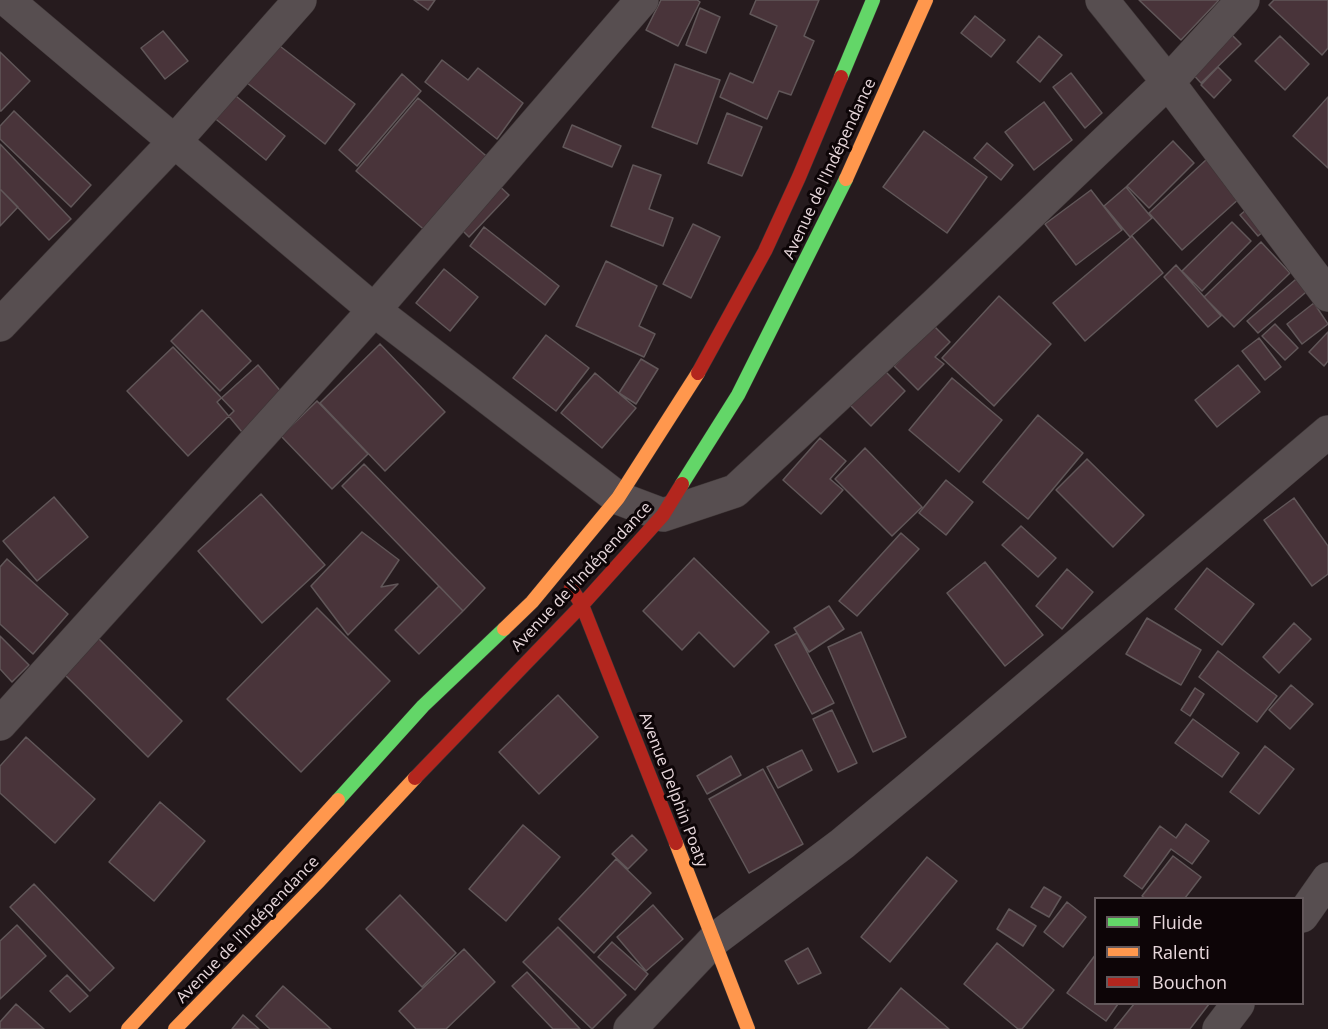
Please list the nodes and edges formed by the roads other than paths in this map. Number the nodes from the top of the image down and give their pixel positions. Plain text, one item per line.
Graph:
1 (7, 0) edge
2 (300, 0) edge
3 (642, 0) edge
4 (873, 0) edge
5 (926, 0) edge
6 (1102, 0) edge
7 (1243, 0) edge
8 (1168, 82) junction
9 (174, 141) junction
10 (1328, 295) edge
11 (374, 310) junction
12 (0, 326) edge
13 (1328, 432) edge
14 (618, 498) junction
15 (663, 514) junction
16 (558, 568) junction
17 (582, 605) junction
18 (0, 723) edge
19 (1328, 879) edge
20 (1304, 913) edge
21 (714, 940) junction
22 (1237, 1005) edge
23 (128, 1029) edge
24 (176, 1029) edge
25 (630, 1029) edge
26 (748, 1029) edge
27 (1219, 1029) edge

1 - 9 street
2 - 9 street
3 - 11 street
4 - 14 street, Avenue de l'Indépendance
5 - 15 street, Avenue de l'Indépendance
6 - 8 street
7 - 8 street
8 - 10 street
8 - 15 street
9 - 11 street
9 - 12 street
11 - 14 street
11 - 18 street
13 - 21 street
14 - 15 street
14 - 16 street, Avenue de l'Indépendance
15 - 17 street, Avenue de l'Indépendance
16 - 17 street, Avenue Delphin Poaty
16 - 23 street, Avenue de l'Indépendance
17 - 21 street, Avenue Delphin Poaty
17 - 24 street, Avenue de l'Indépendance
19 - 20 street
21 - 25 street
21 - 26 street, Avenue Delphin Poaty
22 - 27 street

